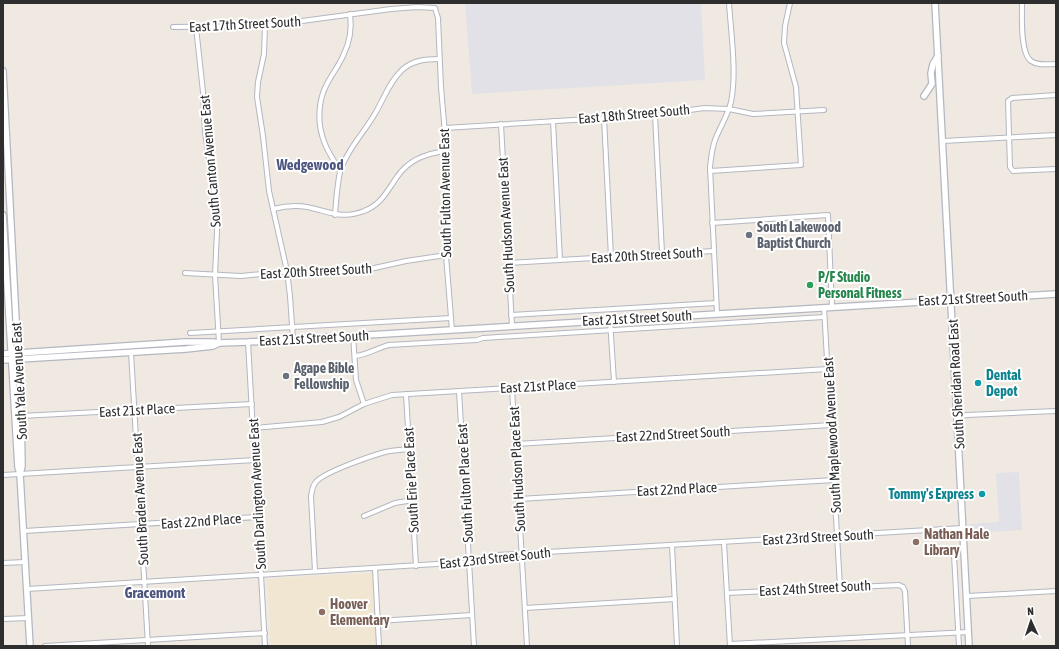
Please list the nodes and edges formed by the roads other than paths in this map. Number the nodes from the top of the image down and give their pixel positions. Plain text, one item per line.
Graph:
1 (729, 3) edge
2 (790, 3) edge
3 (936, 3) edge
4 (1022, 3) edge
5 (435, 8) joint
6 (350, 14) junction
7 (264, 26) junction
8 (173, 27) dead end
9 (196, 27) junction
10 (938, 55) junction
11 (439, 59) junction
12 (1056, 64) edge
13 (3, 71) edge
14 (1056, 95) edge
15 (924, 96) dead end
16 (729, 109) junction
17 (824, 110) dead end
18 (798, 112) junction
19 (655, 115) junction
20 (604, 118) junction
21 (4, 121) edge
22 (553, 121) junction
23 (501, 124) junction
24 (445, 128) junction
25 (1056, 135) edge
26 (1009, 138) junction
27 (943, 141) junction
28 (447, 151) junction
29 (5, 161) edge
30 (1056, 169) edge
31 (340, 171) junction
32 (710, 171) junction
33 (273, 209) junction
34 (10, 213) junction
35 (3, 215) edge
36 (335, 215) junction
37 (712, 223) junction
38 (714, 251) junction
39 (662, 254) junction
40 (446, 255) junction
41 (611, 257) junction
42 (560, 260) junction
43 (508, 263) junction
44 (287, 271) junction
45 (186, 273) dead end
46 (215, 274) junction
47 (1056, 294) edge
48 (951, 300) junction
49 (716, 303) junction
50 (824, 307) junction
51 (832, 307) junction
52 (717, 313) junction
53 (511, 316) junction
54 (824, 317) junction
55 (451, 318) junction
56 (610, 320) junction
57 (512, 326) junction
58 (292, 327) junction
59 (452, 330) junction
60 (611, 330) junction
61 (218, 331) junction
62 (190, 333) dead end
63 (353, 335) junction
64 (293, 339) junction
65 (186, 342) junction
66 (248, 342) junction
67 (219, 343) junction
68 (127, 346) junction
69 (186, 349) junction
70 (17, 352) junction
71 (131, 352) junction
72 (10, 353) junction
73 (3, 354) edge
74 (355, 356) junction
75 (17, 359) junction
76 (3, 360) edge
77 (11, 360) junction
78 (828, 369) junction
79 (614, 382) junction
80 (512, 388) junction
81 (459, 391) junction
82 (406, 394) junction
83 (252, 404) junction
84 (364, 404) junction
85 (135, 410) junction
86 (1056, 411) edge
87 (21, 416) junction
88 (957, 417) junction
89 (831, 424) junction
90 (253, 428) junction
91 (516, 444) junction
92 (410, 449) junction
93 (255, 460) junction
94 (138, 467) junction
95 (20, 474) junction
96 (3, 475) edge
97 (834, 480) junction
98 (519, 499) junction
99 (413, 500) junction
100 (364, 516) dead end
101 (258, 517) junction
102 (141, 525) junction
103 (963, 528) junction
104 (24, 531) junction
105 (838, 535) junction
106 (724, 542) junction
107 (672, 545) junction
108 (522, 554) junction
109 (954, 555) dead end
110 (25, 562) junction
111 (469, 562) junction
112 (3, 563) edge
113 (416, 566) junction
114 (375, 568) junction
115 (315, 571) junction
116 (261, 575) junction
117 (144, 582) junction
118 (840, 587) junction
119 (27, 589) junction
120 (1056, 591) edge
121 (727, 593) junction
122 (967, 596) junction
123 (675, 599) junction
124 (525, 608) junction
125 (472, 615) junction
126 (29, 618) junction
127 (3, 619) edge
128 (378, 621) junction
129 (958, 632) junction
130 (969, 632) junction
131 (265, 633) junction
132 (908, 635) junction
133 (148, 640) junction
134 (730, 645) edge
135 (30, 646) edge
136 (45, 646) edge
137 (148, 646) edge
138 (265, 646) edge
139 (379, 646) edge
140 (474, 646) edge
141 (527, 646) edge
142 (677, 646) edge
143 (908, 646) edge
144 (959, 646) edge
145 (969, 646) edge

1 - 16 street
2 - 18 street
3 - 10 main road, South Sheridan Road East
4 - 12 street
5 - 6 street, East 17th Street South
5 - 11 street, South Fulton Avenue East
6 - 7 street, East 17th Street South
6 - 31 street
7 - 9 street, East 17th Street South
7 - 33 street
8 - 9 street, East 17th Street South
9 - 46 street, South Canton Avenue East
10 - 15 main road
10 - 27 main road, South Sheridan Road East
11 - 24 street, South Fulton Avenue East
11 - 31 street
13 - 21 main road, South Yale Avenue East
14 - 26 street
16 - 18 street, East 18th Street South
16 - 19 street, East 18th Street South
16 - 32 street
17 - 18 street, East 18th Street South
18 - 32 street
19 - 20 street, East 18th Street South
19 - 39 street
20 - 22 street, East 18th Street South
20 - 41 street
21 - 29 main road, South Yale Avenue East
22 - 23 street, East 18th Street South
22 - 42 street
23 - 24 street, East 18th Street South
23 - 43 street, South Hudson Avenue East
24 - 28 street, South Fulton Avenue East
25 - 26 street
26 - 27 street
26 - 30 street
27 - 48 main road, South Sheridan Road East
28 - 36 street
28 - 40 street, South Fulton Avenue East
29 - 34 main road, South Yale Avenue East
31 - 36 street
32 - 37 street
33 - 36 street
33 - 44 street
34 - 35 main road
34 - 70 main road, South Yale Avenue East
35 - 72 main road, South Yale Avenue East
37 - 38 street
37 - 51 street
38 - 39 street, East 20th Street South
38 - 49 street
39 - 41 street, East 20th Street South
40 - 44 street, East 20th Street South
40 - 55 street, South Fulton Avenue East
41 - 42 street, East 20th Street South
42 - 43 street, East 20th Street South
43 - 53 street, South Hudson Avenue East
44 - 46 street, East 20th Street South
44 - 58 street
45 - 46 street, East 20th Street South
46 - 61 street, South Canton Avenue East
47 - 48 main road, East 21st Street South
48 - 51 main road, East 21st Street South
48 - 88 main road, South Sheridan Road East
49 - 52 street
49 - 53 street, East 21st Street South
50 - 51 main road, East 21st Street South
50 - 52 main road, East 21st Street South
50 - 54 street, South Maplewood Avenue East
52 - 56 main road, East 21st Street South
53 - 57 street, South Hudson Avenue East
54 - 60 street, East 21st Street South
54 - 78 street, South Maplewood Avenue East
55 - 58 street, East 21st Street South
55 - 59 street, South Fulton Avenue East
56 - 57 main road, East 21st Street South
56 - 60 street
57 - 59 main road, East 21st Street South
58 - 61 street, East 21st Street South
58 - 64 street
59 - 63 main road, East 21st Street South
60 - 74 street, East 21st Street South
60 - 79 street
61 - 62 street, East 21st Street South
61 - 67 street, South Canton Avenue East
63 - 64 main road, East 21st Street South
63 - 74 street
64 - 66 main road, East 21st Street South
65 - 67 main road, East 21st Street South
65 - 68 main road, East 21st Street South
65 - 69 main road
66 - 67 main road, East 21st Street South
66 - 83 street, South Darlington Avenue East
67 - 69 main road, East 21st Street South
68 - 70 main road, East 21st Street South
68 - 71 main road
69 - 71 main road, East 21st Street South
70 - 72 main road, East 21st Street South
70 - 75 main road, South Yale Avenue East
71 - 75 main road, East 21st Street South
71 - 85 street, South Braden Avenue East
72 - 73 main road, East 21st Street South
72 - 77 main road, South Yale Avenue East
74 - 84 street
75 - 77 main road, East 21st Street South
75 - 87 main road, South Yale Avenue East
76 - 77 main road, East 21st Street South
77 - 95 main road, South Yale Avenue East
78 - 79 street, East 21st Place
78 - 89 street, South Maplewood Avenue East
79 - 80 street, East 21st Place
80 - 81 street, East 21st Place
80 - 91 street, South Hudson Place East
81 - 82 street, East 21st Place
81 - 111 street, South Fulton Place East
82 - 84 street, East 21st Place
82 - 92 street, South Erie Place East
83 - 85 street, East 21st Place
83 - 90 street, South Darlington Avenue East
84 - 90 street, East 21st Place
85 - 87 street, East 21st Place
85 - 94 street, South Braden Avenue East
86 - 88 street
87 - 95 main road, South Yale Avenue East
88 - 103 main road, South Sheridan Road East
89 - 91 street, East 22nd Street South
89 - 97 street, South Maplewood Avenue East
90 - 93 street, South Darlington Avenue East
91 - 98 street, South Hudson Place East
92 - 99 street, South Erie Place East
92 - 115 street
93 - 94 street
93 - 101 street, South Darlington Avenue East
94 - 95 street
94 - 102 street, South Braden Avenue East
95 - 96 street
95 - 104 main road, South Yale Avenue East
97 - 98 street, East 22nd Place
97 - 105 street, South Maplewood Avenue East
98 - 108 street, South Hudson Place East
99 - 100 street
99 - 113 street, South Erie Place East
101 - 102 street, East 22nd Place
101 - 116 street, South Darlington Avenue East
102 - 104 street, East 22nd Place
102 - 117 street, South Braden Avenue East
103 - 105 street, East 23rd Street South
103 - 122 main road, South Sheridan Road East
104 - 110 main road, South Yale Avenue East
105 - 106 street, East 23rd Street South
105 - 118 street, South Maplewood Avenue East
106 - 107 street, East 23rd Street South
106 - 121 street
107 - 108 street, East 23rd Street South
107 - 123 street
108 - 111 street, East 23rd Street South
108 - 124 street, South Hudson Place East
109 - 129 street
110 - 112 street
110 - 119 main road, South Yale Avenue East
111 - 113 street, East 23rd Street South
111 - 125 street, South Fulton Place East
113 - 114 street, East 23rd Street South
114 - 115 street, East 23rd Street South
114 - 128 street
115 - 116 street, East 23rd Street South
116 - 117 street, East 23rd Street South
116 - 131 street, South Darlington Avenue East
117 - 119 street, East 23rd Street South
117 - 133 street, South Braden Avenue East
118 - 121 street, East 24th Street South
118 - 132 street, East 24th Street South
119 - 126 main road, South Yale Avenue East
120 - 122 street
121 - 134 street
122 - 130 main road, South Sheridan Road East
123 - 124 street
123 - 142 street
124 - 141 street, South Hudson Place East
125 - 128 street
125 - 140 street, South Fulton Place East
126 - 127 street
126 - 135 main road, South Yale Avenue East
128 - 139 street
129 - 130 street
129 - 132 street
129 - 144 street
130 - 145 main road, South Sheridan Road East
131 - 133 street
131 - 138 street, South Darlington Avenue East
132 - 134 street
132 - 143 street
133 - 136 street
133 - 137 street, South Braden Avenue East

